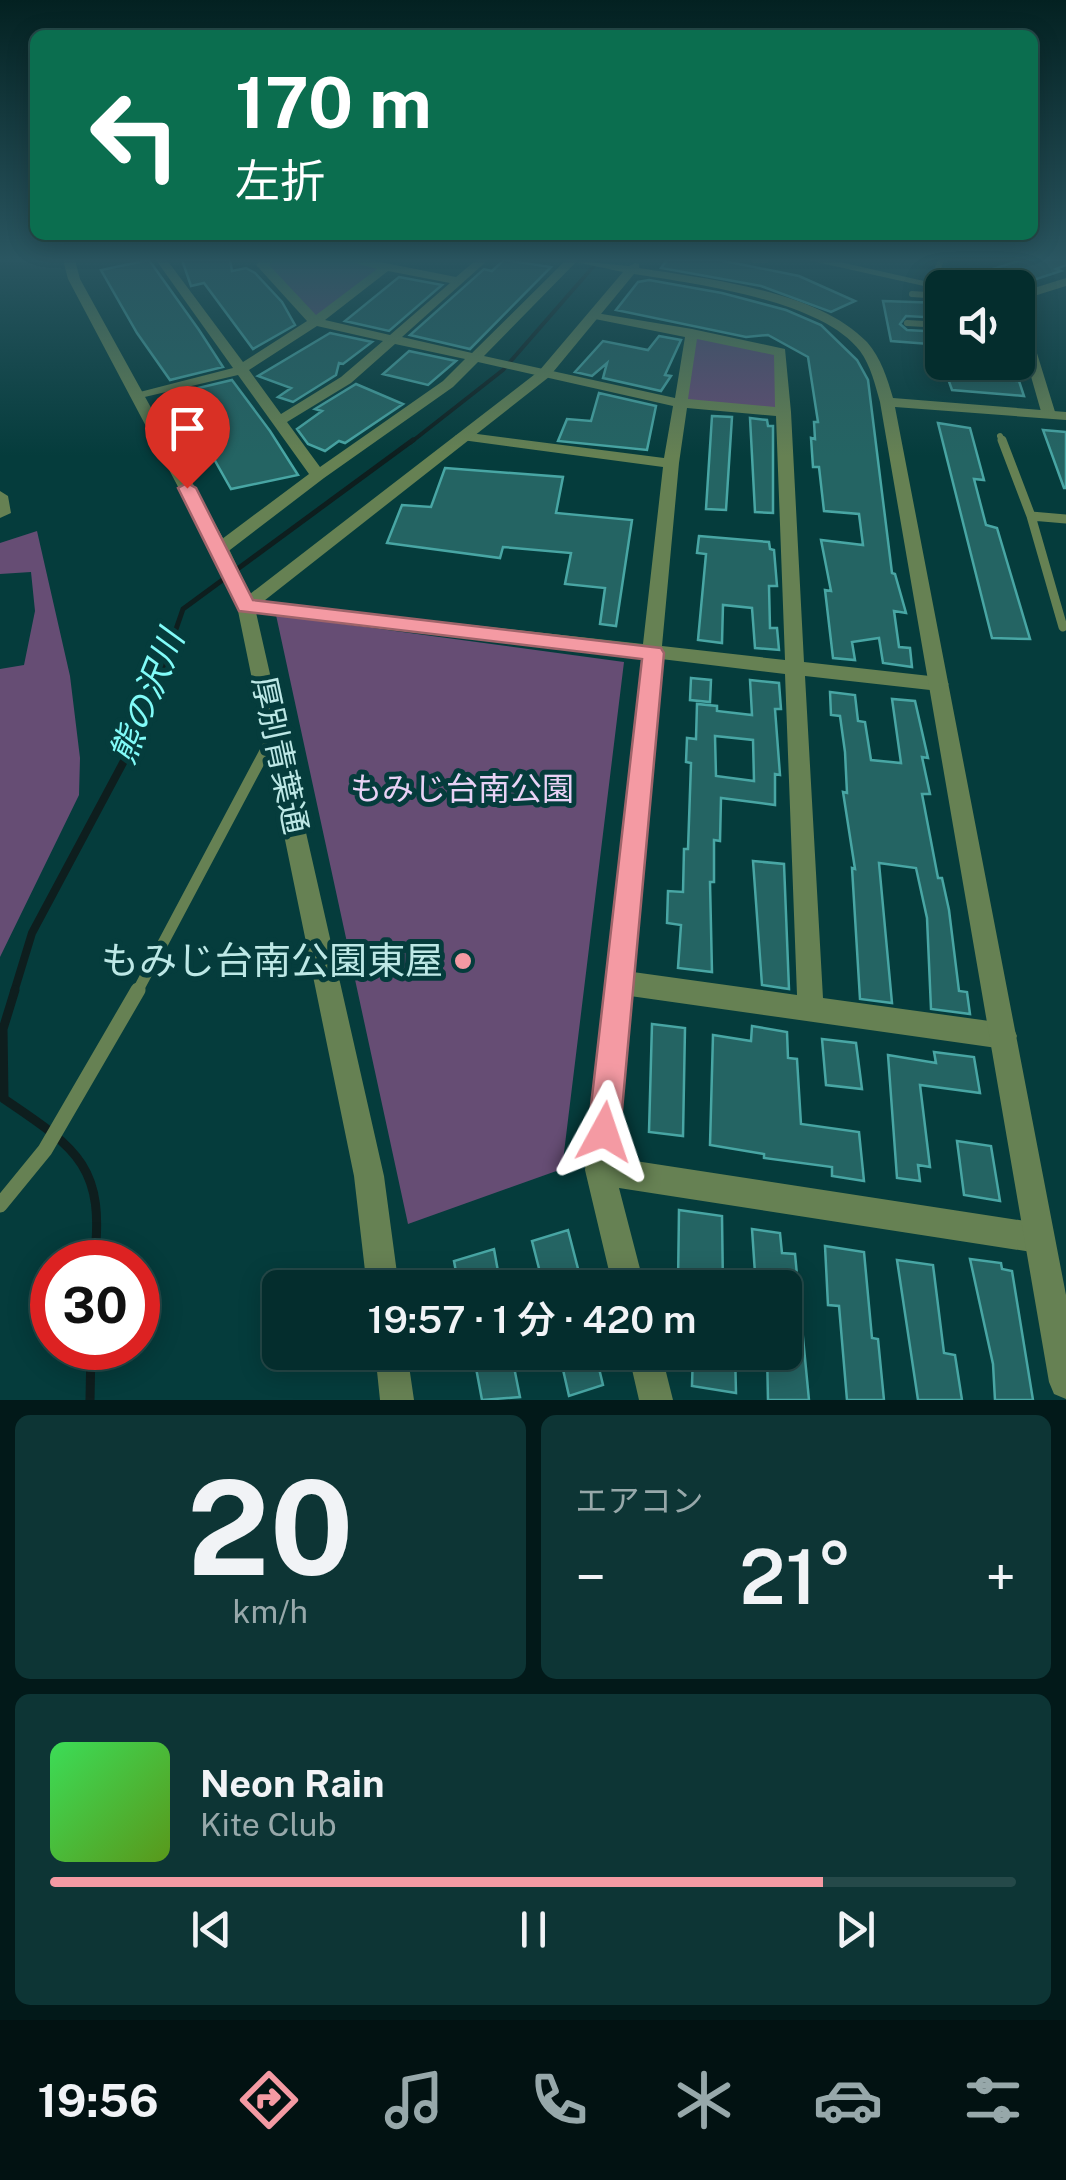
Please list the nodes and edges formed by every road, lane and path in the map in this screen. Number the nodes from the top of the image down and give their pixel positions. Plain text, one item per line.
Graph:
1 (99, 325) edge
2 (208, 325) edge
3 (309, 325) edge
4 (328, 325) edge
5 (408, 325) edge
6 (509, 325) edge
7 (584, 325) edge
8 (647, 325) edge
9 (834, 325) edge
10 (692, 334) junction
11 (392, 340) junction
12 (474, 359) junction
13 (240, 370) junction
14 (537, 373) junction
15 (1036, 373) edge
16 (137, 396) junction
17 (887, 402) junction
18 (680, 404) junction
19 (784, 412) junction
20 (1049, 415) junction
21 (1066, 416) edge
22 (277, 422) junction
23 (462, 436) junction
24 (1000, 436) dead end
25 (671, 463) junction
26 (318, 474) junction
27 (0, 496) edge
28 (0, 513) edge
29 (1031, 516) junction
30 (1066, 519) edge
31 (223, 556) junction
32 (243, 600) junction
33 (1063, 628) dead end
34 (653, 653) junction
35 (796, 670) junction
36 (939, 684) junction
37 (275, 732) junction
38 (618, 982) junction
39 (810, 1006) junction
40 (1004, 1036) junction
41 (600, 1170) junction
42 (0, 1204) edge
43 (1038, 1238) junction
44 (380, 1270) edge
45 (624, 1270) edge
46 (393, 1370) edge
47 (648, 1370) edge
48 (1066, 1382) edge
49 (396, 1400) edge
50 (656, 1400) edge

1 - 16 street, 厚別青葉通
2 - 13 street
3 - 13 street
4 - 11 street
5 - 11 street
6 - 12 street
7 - 14 street
8 - 10 street
9 - 17 street
10 - 18 street
10 - 19 street
11 - 12 street
11 - 22 street
12 - 14 street
12 - 26 street
13 - 16 street
13 - 22 street
14 - 18 street
14 - 23 street
15 - 20 street
16 - 31 street, 厚別青葉通
17 - 20 street
17 - 36 street
18 - 19 street
18 - 25 street
19 - 35 street
20 - 21 street
22 - 26 street
23 - 25 street
23 - 32 street
24 - 29 lane
25 - 34 street
26 - 31 street
27 - 28 street
29 - 30 lane
29 - 33 lane
31 - 32 street, 厚別青葉通
32 - 34 street
32 - 37 street, 厚別青葉通
34 - 35 street
34 - 38 street
35 - 36 street
35 - 39 street
36 - 40 street
37 - 42 lane
37 - 44 street, 厚別青葉通
38 - 39 street
38 - 41 street
39 - 40 street
40 - 43 street
41 - 43 street
41 - 45 street
43 - 48 street
46 - 49 street
47 - 50 street

